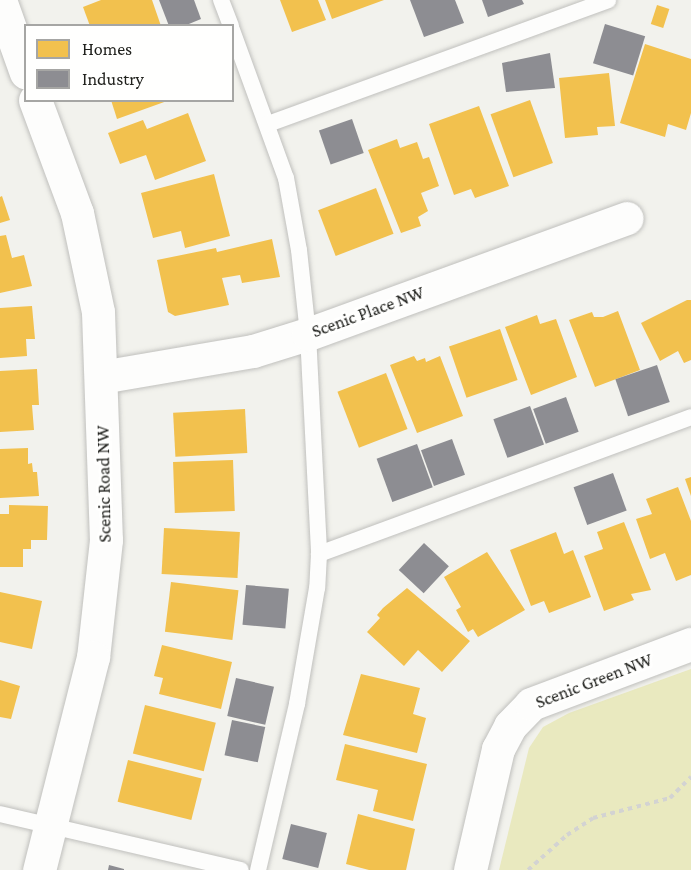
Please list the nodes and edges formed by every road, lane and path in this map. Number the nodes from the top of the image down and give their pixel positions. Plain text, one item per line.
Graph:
1 (0, 0) edge
2 (221, 0) edge
3 (608, 0) edge
4 (230, 24) edge
5 (234, 35) edge
6 (24, 67) edge
7 (36, 102) edge
8 (268, 124) junction
9 (627, 218) dead end
10 (308, 334) junction
11 (101, 377) junction
12 (691, 417) edge
13 (319, 554) junction
14 (691, 644) edge
15 (691, 777) edge
16 (0, 814) edge
17 (51, 828) junction
18 (39, 870) edge
19 (242, 870) edge
20 (258, 870) edge
21 (470, 870) edge
22 (528, 870) edge

1 - 6 street
2 - 4 lane
3 - 8 lane
5 - 8 lane
7 - 11 street, Scenic Road NW
8 - 10 lane
9 - 10 street, Scenic Place NW
10 - 11 street, Scenic Place NW
10 - 13 lane
11 - 17 street, Scenic Road NW
12 - 13 lane
13 - 20 lane
14 - 21 street, Scenic Green NW
15 - 22 path
16 - 17 lane
17 - 18 street, Scenic Road NW
17 - 19 lane

